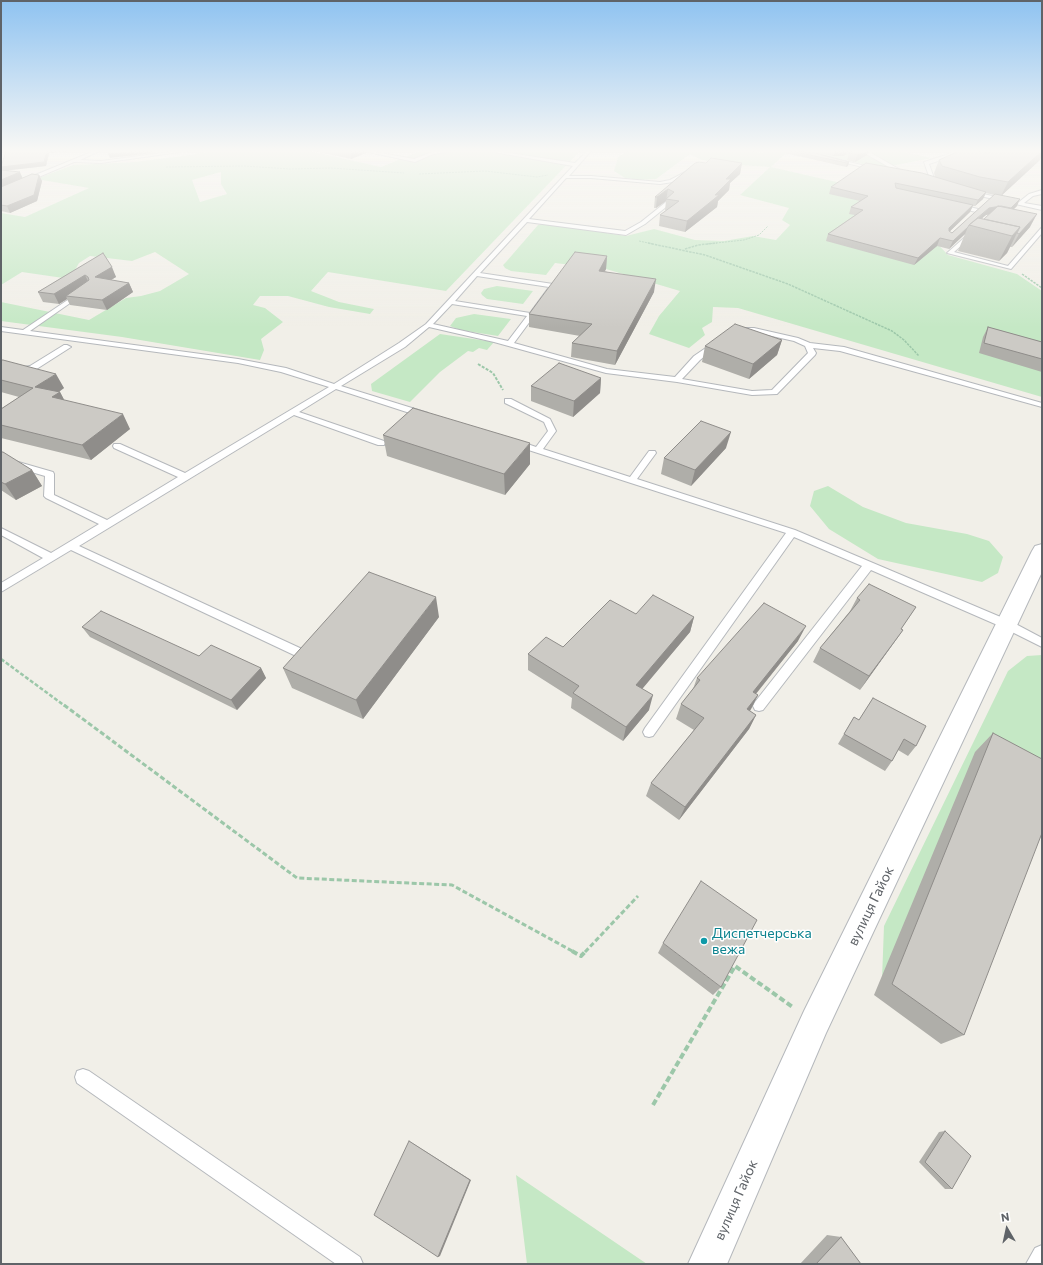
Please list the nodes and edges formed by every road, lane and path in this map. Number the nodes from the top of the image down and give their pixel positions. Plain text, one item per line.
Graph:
1 (533, 210) edge
2 (659, 210) edge
3 (976, 210) edge
4 (970, 216) edge
5 (524, 220) junction
6 (1035, 224) edge
7 (768, 226) dead end
8 (1042, 226) edge
9 (1042, 229) edge
10 (975, 230) edge
11 (626, 233) junction
12 (965, 239) junction
13 (972, 241) edge
14 (684, 249) junction
15 (1015, 251) dead end
16 (1022, 253) junction
17 (1009, 268) junction
18 (476, 274) junction
19 (89, 288) edge
20 (1042, 288) edge
21 (450, 302) junction
22 (531, 315) junction
23 (428, 325) junction
24 (1, 329) edge
25 (24, 332) junction
26 (510, 344) junction
27 (808, 345) junction
28 (67, 347) dead end
29 (478, 364) dead end
30 (1, 373) edge
31 (934, 374) junction
32 (677, 380) junction
33 (336, 386) junction
34 (508, 401) joint
35 (1042, 405) edge
36 (293, 412) junction
37 (433, 417) edge
38 (508, 441) edge
39 (381, 444) dead end
40 (117, 446) dead end
41 (538, 450) junction
42 (652, 453) dead end
43 (1, 460) edge
44 (186, 477) junction
45 (632, 480) junction
46 (107, 524) junction
47 (1, 532) edge
48 (792, 532) junction
49 (71, 546) junction
50 (1042, 551) edge
51 (51, 558) junction
52 (869, 566) junction
53 (1, 588) edge
54 (1006, 624) junction
55 (1042, 643) edge
56 (298, 652) edge
57 (1, 659) edge
58 (759, 706) dead end
59 (649, 732) dead end
60 (638, 896) dead end
61 (815, 1022) junction
62 (83, 1077) dead end
63 (653, 1105) dead end
64 (1042, 1255) edge
65 (353, 1264) edge
66 (707, 1264) edge
67 (1036, 1264) edge

1 - 5 lane
2 - 11 lane
3 - 4 lane
5 - 11 lane
5 - 18 lane
6 - 8 lane
7 - 14 path
9 - 16 lane
10 - 12 lane
11 - 14 path
12 - 13 lane
12 - 17 lane
14 - 31 path
15 - 16 lane
16 - 17 lane
17 - 20 path
18 - 21 lane
18 - 22 lane
19 - 25 lane
21 - 22 lane
21 - 23 lane
22 - 26 lane
23 - 26 lane
23 - 33 lane
24 - 25 lane
25 - 33 lane
26 - 32 lane
27 - 31 lane
27 - 32 lane
27 - 32 lane
28 - 30 lane
29 - 34 path
31 - 35 lane
33 - 36 lane
33 - 37 lane
34 - 41 lane
36 - 39 lane
36 - 44 lane
38 - 41 lane
40 - 44 lane
41 - 45 lane
42 - 45 lane
43 - 46 lane
44 - 46 lane
45 - 48 lane
46 - 49 lane
47 - 51 lane
48 - 52 lane
48 - 59 lane
49 - 51 lane
49 - 56 lane
50 - 54 street, вулиця Гайок
51 - 53 lane
52 - 54 lane
52 - 58 lane
54 - 55 lane
54 - 61 street, вулиця Гайок
57 - 60 path
61 - 63 path
61 - 66 street, вулиця Гайок
62 - 65 lane
64 - 67 lane

